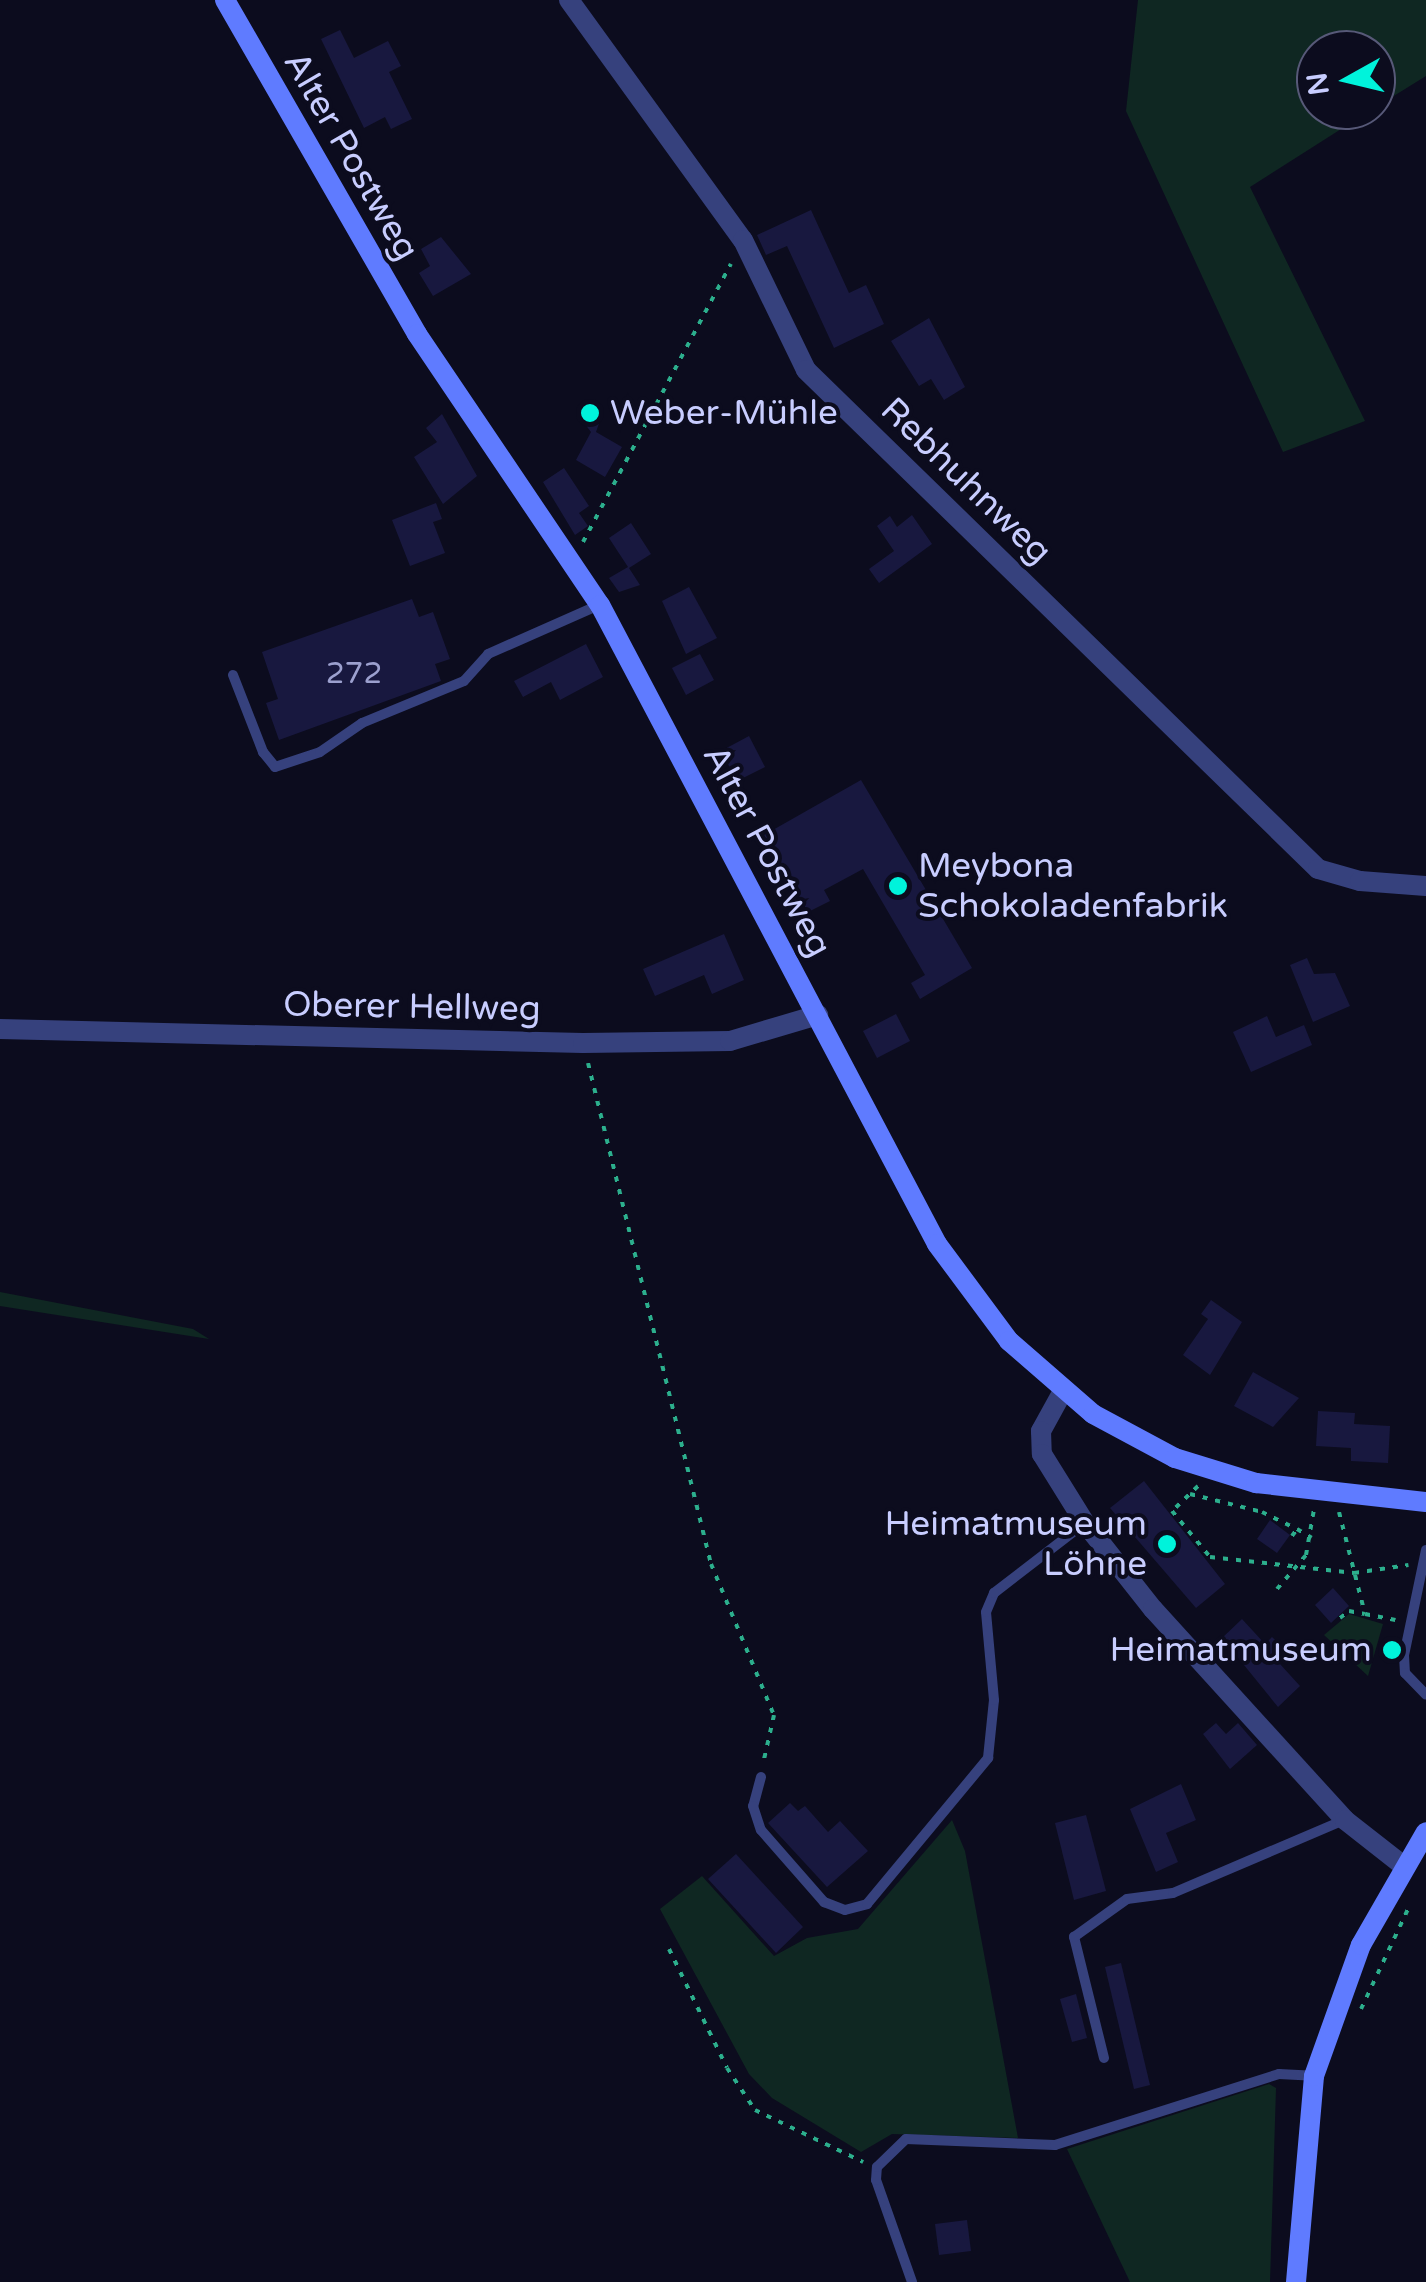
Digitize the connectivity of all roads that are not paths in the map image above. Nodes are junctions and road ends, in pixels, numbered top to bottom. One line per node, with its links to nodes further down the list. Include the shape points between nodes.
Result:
1 (225, 0): 3 (street, Alter Postweg, via 416,334)
2 (568, 0): 5 (street, Rebhuhnweg, via 743,240 806,370 1294,847 1335,877)
3 (600, 604): 4 (lane, via 488,654 464,681 275,767); 6 (street, Alter Postweg)
4 (233, 675)
5 (1426, 886)
6 (818, 1015): 7 (street, Oberer Hellweg, via 730,1041 583,1044); 8 (street, Alter Postweg, via 937,1244 1009,1341)
7 (0, 1029)
8 (1062, 1391): 9 (street, Alter Postweg, via 1133,1438 1202,1467 1256,1483); 10 (street, via 1040,1431 1042,1454)
9 (1426, 1502)
10 (1085, 1523): 13 (lane, via 994,1594 986,1612 994,1700 988,1758 867,1904 846,1910 824,1902 760,1830 753,1806); 14 (street, via 1153,1610)
11 (1426, 1550): 12 (lane, via 1406,1672)
12 (1426, 1695)
13 (761, 1777)
14 (1345, 1820): 16 (street); 17 (lane, via 1173,1893 1127,1899 1074,1937)
15 (1426, 1832): 16 (street)
16 (1405, 1867): 18 (street, via 1361,1945)
17 (1104, 2058)
18 (1314, 2076): 19 (lane, via 1279,2074 1055,2145 906,2139 877,2167); 20 (street)
19 (912, 2282)
20 (1296, 2282)

